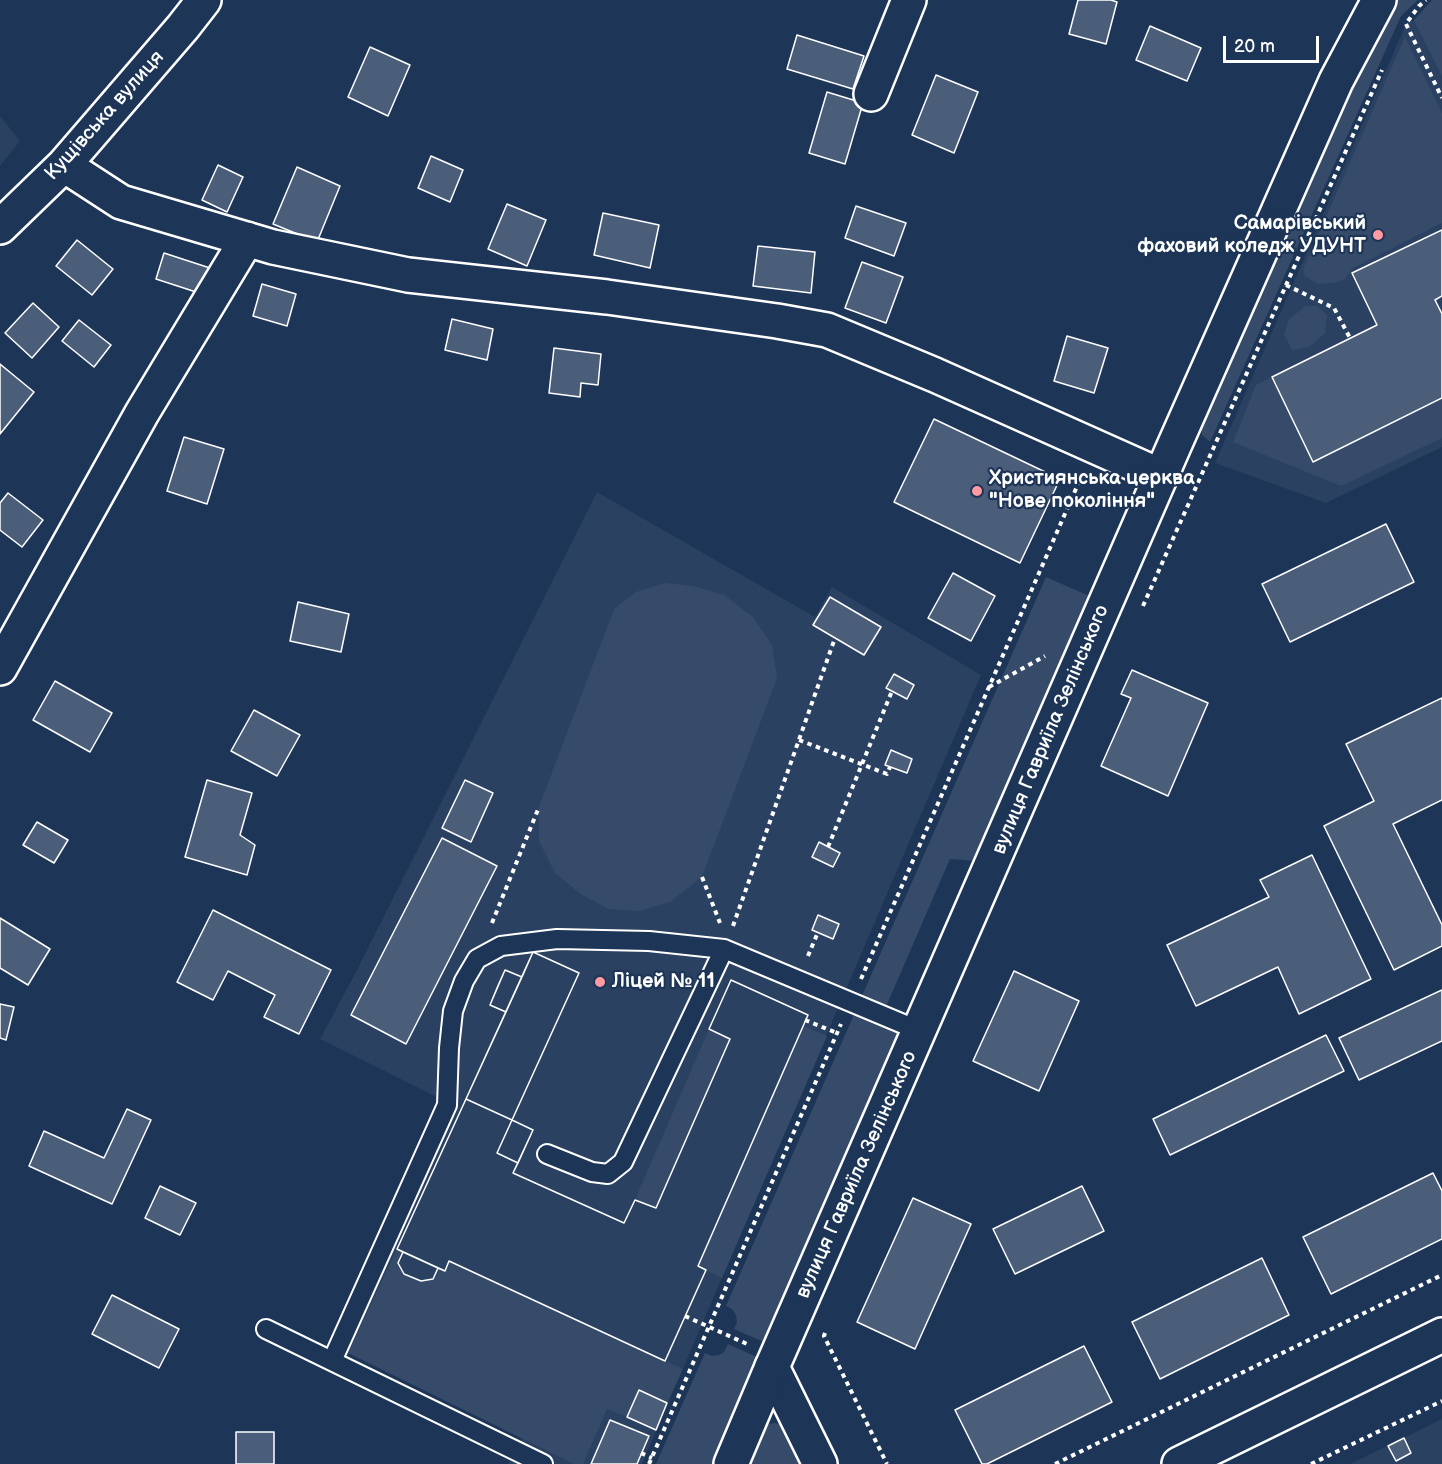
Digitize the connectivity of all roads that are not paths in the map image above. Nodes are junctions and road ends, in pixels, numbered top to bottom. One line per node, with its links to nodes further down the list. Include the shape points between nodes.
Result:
1 (204, 0): 5 (street, Кущівська вулиця)
2 (909, 0): 4 (street)
3 (1380, 0): 8 (street, вулиця Гавриїла Зелінського, via 1336,81)
4 (871, 94)
5 (64, 165): 6 (street, Кущівська вулиця); 7 (street, via 121,202)
6 (0, 227)
7 (247, 239): 8 (street, via 408,275 618,299 827,330); 9 (street, via 141,413)
8 (1161, 476): 11 (street, вулиця Гавриїла Зелінського)
9 (0, 668)
10 (724, 949): 11 (lane); 12 (lane, via 623,1162 608,1174 592,1172); 15 (lane, via 649,941 557,939 501,946 477,959 453,1011 447,1105)
11 (920, 1031): 16 (street, вулиця Гавриїла Зелінського)
12 (547, 1154)
13 (266, 1329): 15 (lane)
14 (1442, 1335): 20 (street)
15 (332, 1361): 17 (lane)
16 (772, 1367): 18 (street, вулиця Гавриїла Зелінського); 19 (street)
17 (543, 1464)
18 (731, 1464)
19 (820, 1464)
20 (1179, 1464)

